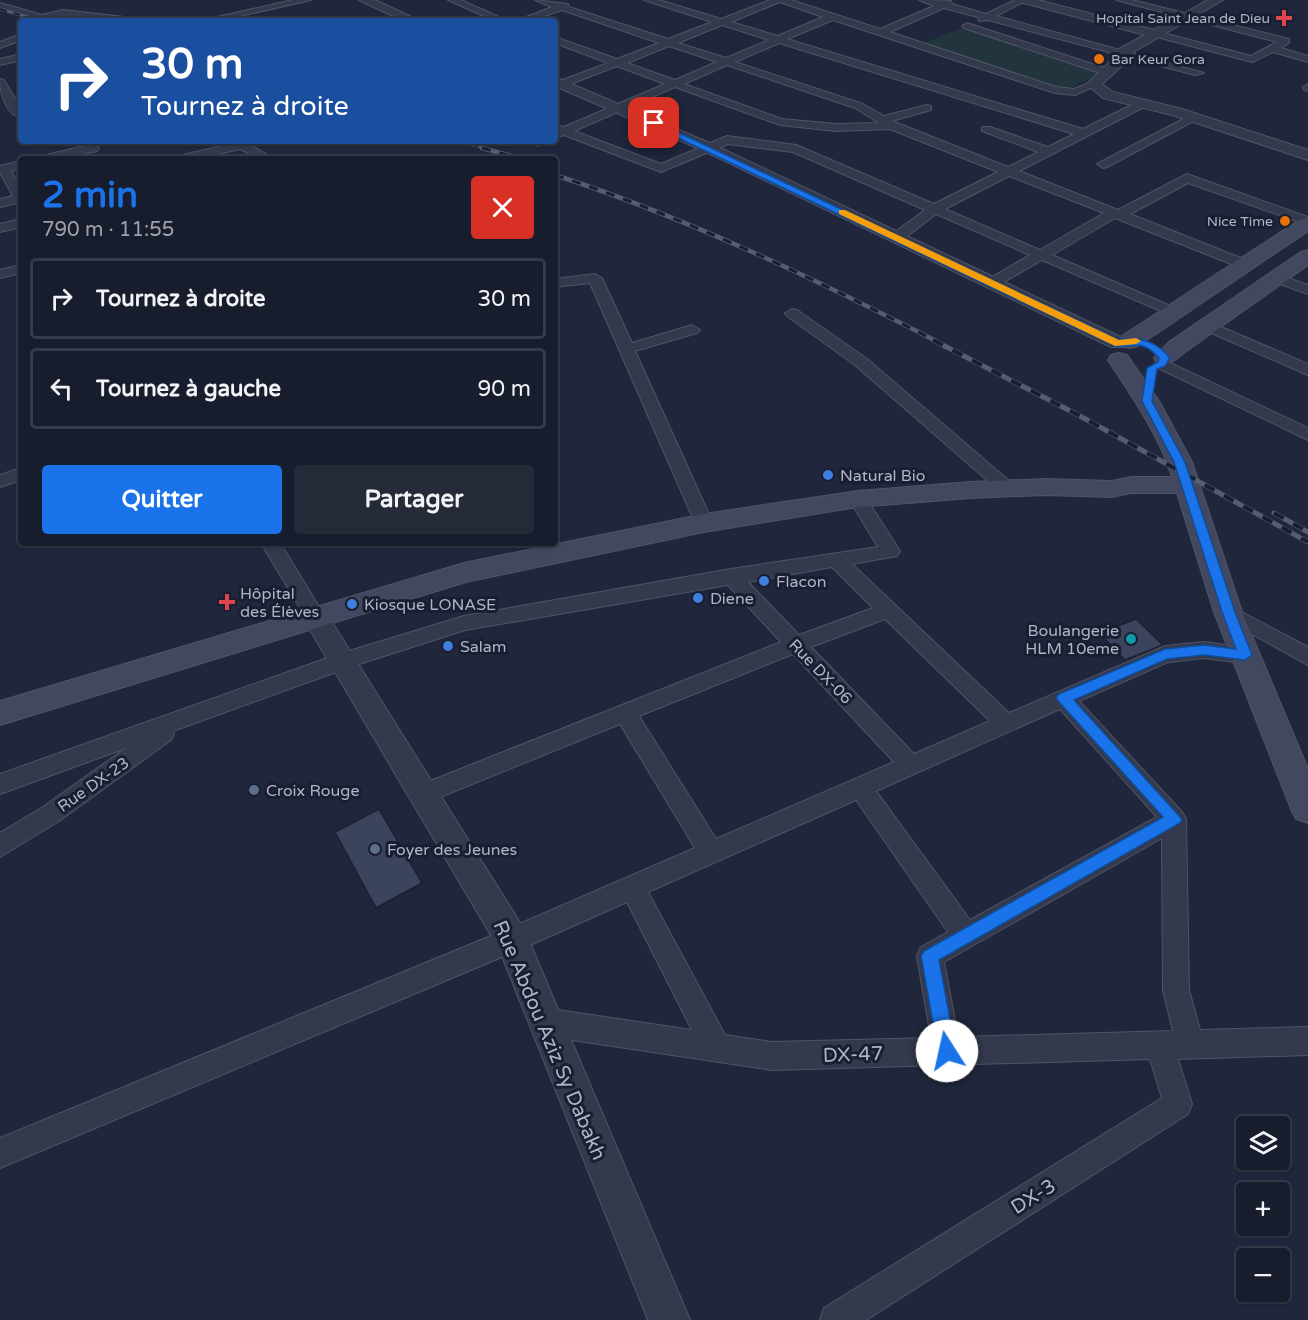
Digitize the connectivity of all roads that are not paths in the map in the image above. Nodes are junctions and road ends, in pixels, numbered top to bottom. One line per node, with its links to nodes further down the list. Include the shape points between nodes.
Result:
1 (306, 0): 21 (street)
2 (366, 0): 14 (street)
3 (453, 0): 32 (street)
4 (540, 0): 19 (street)
5 (584, 0): 19 (street)
6 (649, 0): 35 (street)
7 (780, 0): 25 (street); 35 (street)
8 (924, 0): 15 (street)
9 (956, 0): 15 (street)
10 (1023, 0): 23 (street); 37 (street)
11 (1120, 0): 24 (street)
12 (1217, 0): 24 (street)
13 (234, 2): 21 (street)
14 (380, 3): 31 (street)
15 (944, 5): 22 (street); 23 (street)
16 (0, 6): 26 (street)
17 (82, 6): 20 (street)
18 (52, 7): 20 (street)
19 (562, 7): 33 (street); 41 (street)
20 (63, 13): 27 (street); 28 (street)
21 (250, 13): 29 (street); 30 (street)
22 (924, 14): 34 (street); 36 (street)
23 (987, 16): 44 (street); 51 (street, via 962,24)
24 (1188, 16): 37 (street); 43 (street, via 1286,41)
25 (831, 17): 36 (street); 39 (street)
26 (40, 18)
27 (52, 18)
28 (107, 18)
29 (221, 18)
30 (258, 18)
31 (408, 18)
32 (496, 18)
33 (529, 18)
34 (946, 20)
35 (721, 22): 39 (street); 41 (street)
36 (880, 33): 51 (street, via 1055,90 1075,92)
37 (1156, 34): 43 (street, via 1252,59); 44 (street)
38 (18, 38): 42 (street)
39 (778, 39): 47 (street); 66 (street)
40 (558, 41): 49 (street)
41 (670, 42): 47 (street); 49 (street)
42 (0, 45)
43 (1272, 48): 46 (street)
44 (1122, 56): 50 (street); 51 (street); 57 (street)
45 (18, 58): 48 (street)
46 (1308, 59)
47 (728, 61): 52 (street); 63 (street, via 859,106)
48 (0, 62)
49 (616, 63): 52 (street); 53 (street)
50 (1199, 73)
51 (1100, 80): 57 (street, via 1097,88 1108,95)
52 (675, 83): 58 (street); 62 (street)
53 (558, 84)
54 (558, 84): 58 (street)
55 (2, 89): 56 (street); 60 (street)
56 (18, 89)
57 (1135, 90): 61 (street); 66 (street)
58 (618, 108): 65 (street); 70 (street)
59 (927, 108): 63 (street)
60 (18, 113)
61 (1193, 117): 73 (street); 77 (street)
62 (780, 122): 63 (street, via 855,128); 67 (street)
63 (887, 123): 79 (street)
64 (986, 129): 72 (street)
65 (558, 131): 70 (street, via 661,168)
66 (1084, 133): 72 (street)
67 (727, 140): 70 (street); 83 (street, via 796,149)
68 (234, 144): 75 (street)
69 (240, 144): 76 (street)
70 (707, 147): 88 (street)
71 (93, 148): 74 (street)
72 (1048, 151): 79 (street)
73 (1308, 155)
74 (59, 156)
75 (192, 156)
76 (262, 156)
77 (1103, 164)
78 (18, 166): 80 (street, via 4,169)
79 (1008, 171): 83 (street); 84 (street)
80 (18, 193)
81 (18, 199): 82 (street)
82 (0, 203)
83 (934, 209): 88 (street); 89 (street)
84 (1117, 214): 85 (street, via 1186,178); 89 (street); 91 (street)
85 (1308, 222): 91 (main road)
86 (18, 224): 87 (street)
87 (0, 228)
88 (896, 238): 96 (street)
89 (1040, 255): 96 (street); 98 (street)
90 (1308, 256): 94 (main road)
91 (1246, 265): 98 (main road)
92 (18, 270): 93 (street)
93 (0, 274)
94 (1277, 278): 97 (street); 100 (main road)
95 (558, 283): 103 (street, via 595,278)
96 (992, 283): 102 (street)
97 (1308, 290)
98 (1175, 312): 102 (main road)
99 (792, 313): 111 (street, via 861,362)
100 (1207, 326): 104 (main road); 105 (street)
101 (692, 330): 103 (street)
102 (1123, 348): 104 (main road, via 1153,346); 106 (main road)
103 (627, 349): 113 (street)
104 (1160, 363): 106 (main road); 107 (street)
105 (1308, 370)
106 (1147, 401): 110 (main road)
107 (1308, 435)
108 (18, 475): 109 (street)
109 (0, 481)
110 (1186, 484): 111 (main road, via 1136,497 1112,489); 118 (main road)
111 (1009, 490): 112 (main road)
112 (858, 499): 113 (main road); 115 (street, via 890,551)
113 (704, 523): 119 (main road, via 464,573)
114 (272, 546): 119 (street)
115 (835, 559): 116 (street); 117 (street)
116 (731, 576): 120 (street, Rue DX-06); 123 (street, via 464,623)
117 (888, 610): 120 (street); 128 (street)
118 (1228, 612): 121 (main road); 122 (street)
119 (316, 618): 123 (street, Rue Abdou Aziz Sy Dabakh); 125 (main road)
120 (796, 644): 126 (street); 129 (street, Rue DX-06)
121 (1245, 655): 124 (street, via 1204,650 1165,654); 133 (main road)
122 (1308, 657)
123 (343, 661): 127 (street); 132 (street, Rue Abdou Aziz Sy Dabakh)
124 (1064, 698): 128 (street); 134 (street)
125 (0, 713)
126 (625, 713): 132 (street); 136 (street)
127 (183, 720): 130 (street); 135 (street, Rue DX-23)
128 (1006, 723): 129 (street)
129 (911, 765): 131 (street)
130 (0, 784)
131 (860, 787): 136 (street); 138 (street)
132 (423, 794): 139 (street, Rue Abdou Aziz Sy Dabakh)
133 (1308, 809)
134 (1174, 819): 138 (street); 142 (street)
135 (0, 846)
136 (711, 853): 137 (street)
137 (632, 887): 139 (street); 143 (street)
138 (966, 936): 144 (street, via 930,956)
139 (512, 940): 140 (street, Rue Abdou Aziz Sy Dabakh); 145 (street)
140 (545, 1022): 143 (street, DX-47); 146 (street, Rue Abdou Aziz Sy Dabakh)
141 (1308, 1041): 142 (street, DX-47)
142 (1175, 1045): 144 (street, DX-47); 147 (street, DX-3, via 1178,1104)
143 (716, 1047): 144 (street, DX-47, via 772,1056)
144 (947, 1051)
145 (0, 1153)
146 (669, 1320)
147 (836, 1320)

